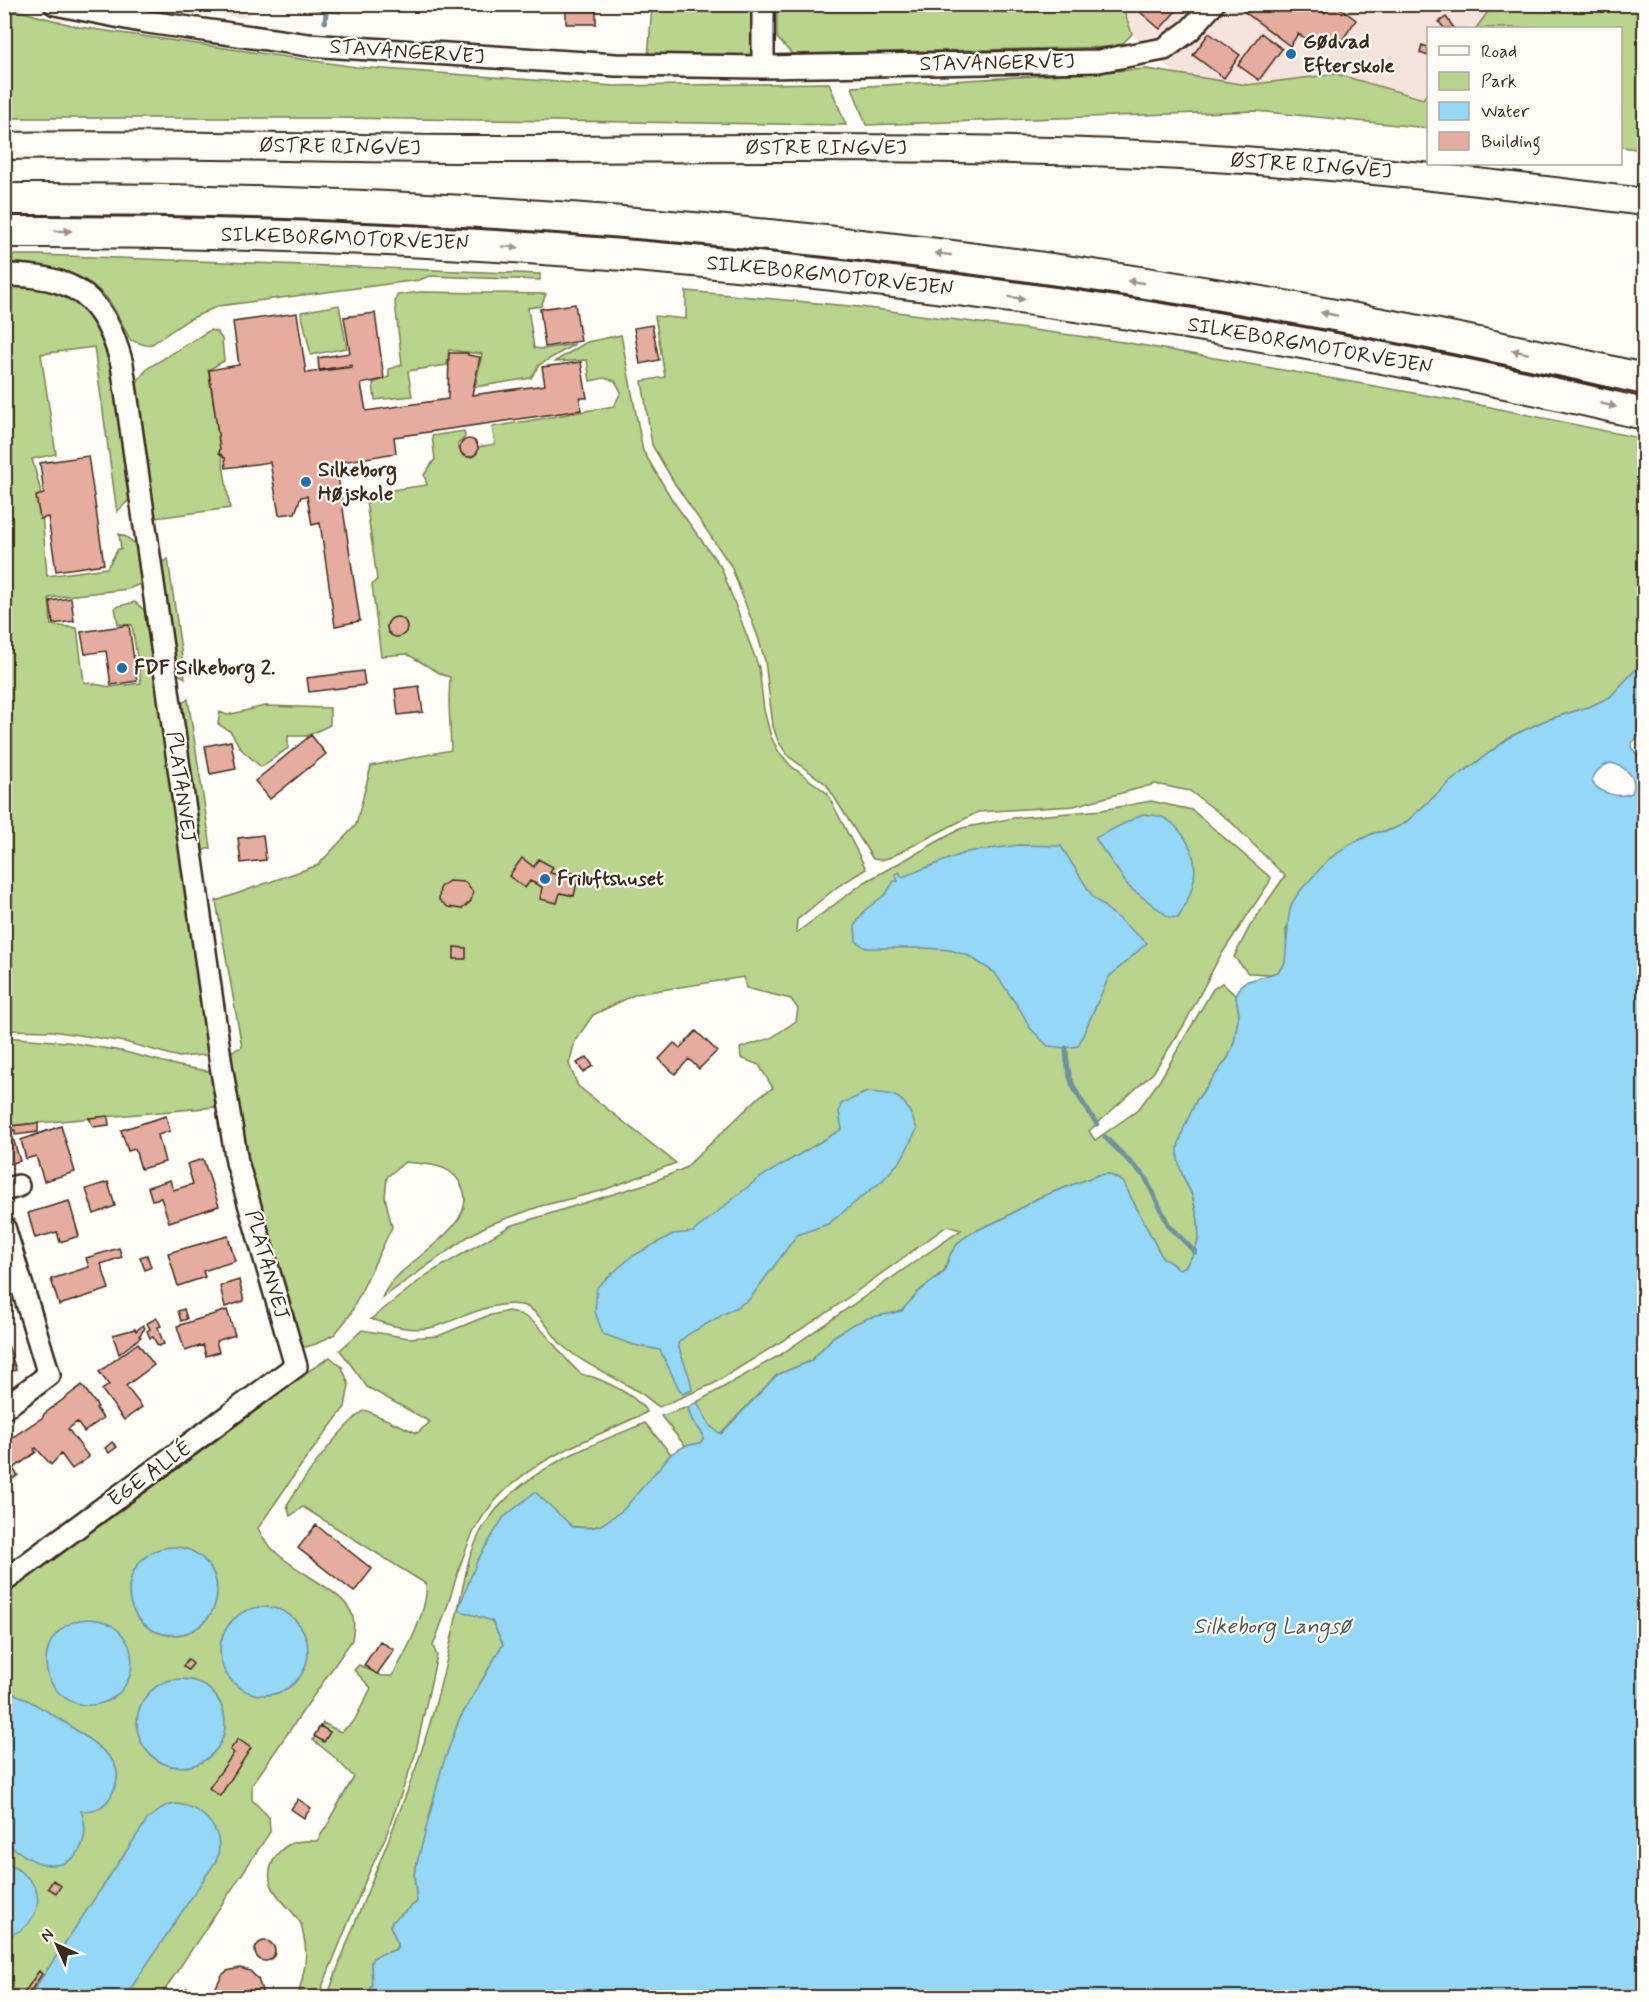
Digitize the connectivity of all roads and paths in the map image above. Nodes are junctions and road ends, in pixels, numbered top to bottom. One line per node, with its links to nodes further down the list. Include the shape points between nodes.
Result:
1 (55, 4): 4 (street, STAVANGERVEJ, via 141,21 309,45 616,65)
2 (763, 4): 4 (street)
3 (1213, 4): 4 (street, STAVANGERVEJ, via 1190,30 1164,49 1099,61)
4 (763, 67)
5 (4, 146): 7 (main road, ØSTRE RINGVEJ, via 902,148 1122,153 1428,175)
6 (4, 199): 10 (highway, SILKEBORGMOTORVEJEN, one-way to 6, via 1361,320 954,255 844,242 353,204)
7 (1644, 202)
8 (4, 232): 11 (highway, SILKEBORGMOTORVEJEN, one-way to 11, via 229,234 463,243 831,274 1173,321 1433,368)
9 (4, 275): 13 (street, PLATANVEJ, via 51,279 74,288 102,312 116,340 237,1162)
10 (1644, 379)
11 (1644, 414)
12 (4, 1227): 14 (street, via 49,1375)
13 (296, 1366): 15 (street, EGE ALLÉ)
14 (4, 1408)
15 (4, 1581)

